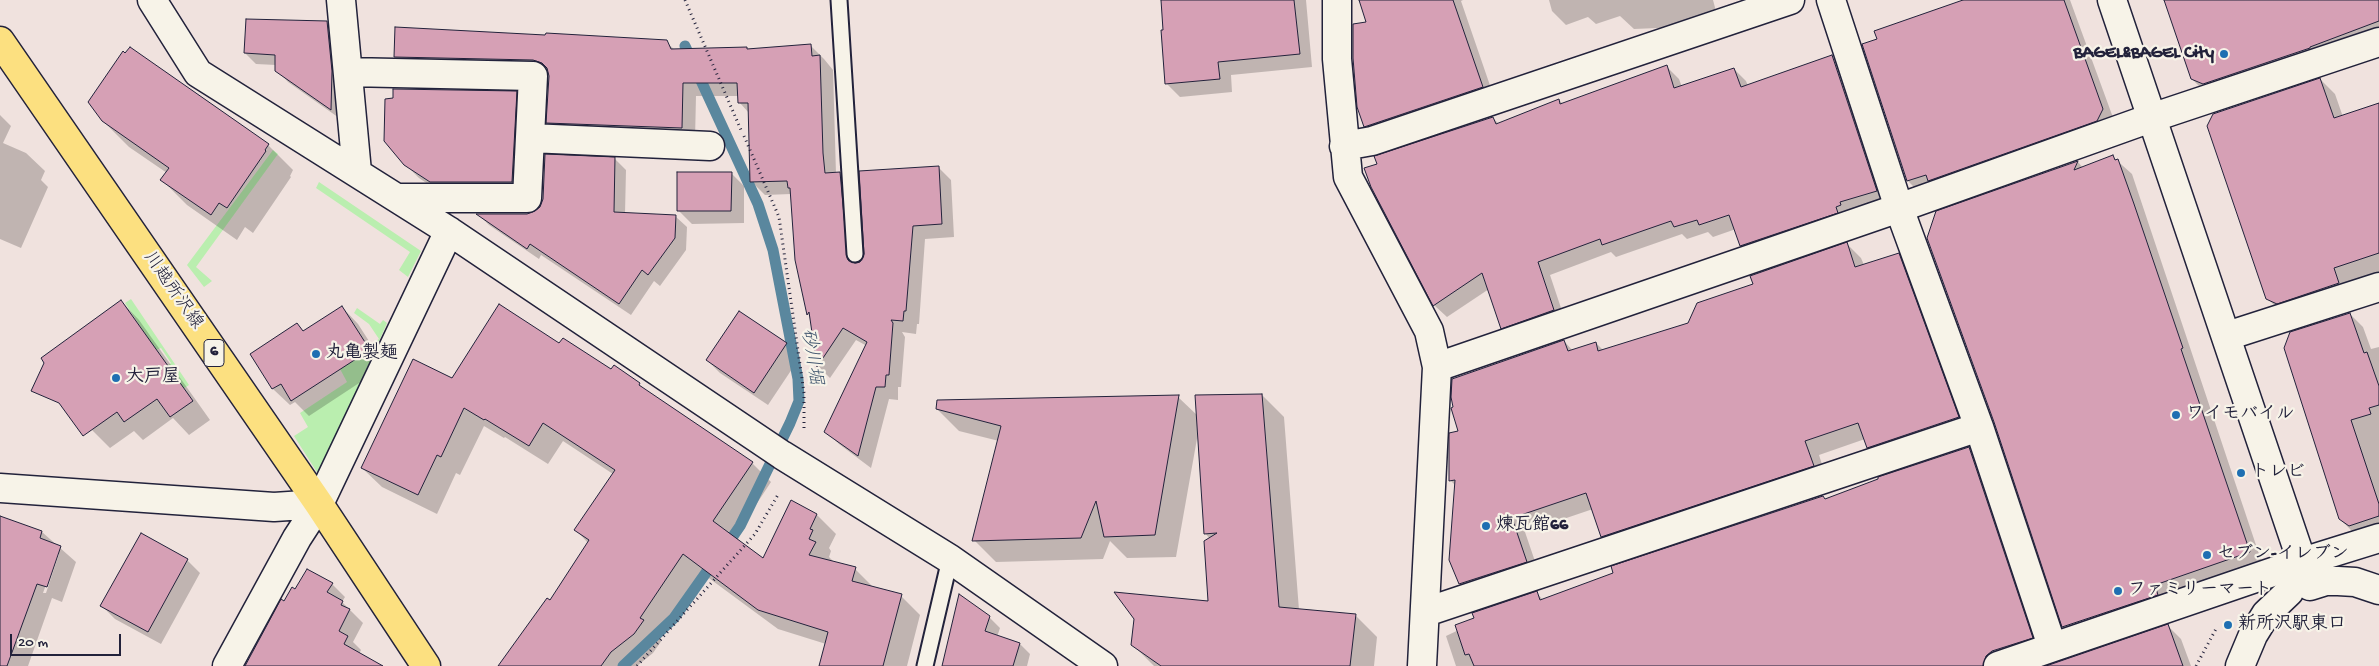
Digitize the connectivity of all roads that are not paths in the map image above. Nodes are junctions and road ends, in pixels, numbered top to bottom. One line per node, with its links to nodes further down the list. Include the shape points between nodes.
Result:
1 (152, 0): 15 (street, via 198,73)
2 (341, 0): 10 (street)
3 (839, 0): 19 (lane)
4 (1337, 0): 14 (street, via 1337,59)
5 (1790, 0): 14 (street, via 1372,141)
6 (1831, 0): 17 (street)
7 (2112, 0): 11 (street)
8 (0, 41): 25 (main road, 川越所沢線 / 6)
9 (2379, 42): 11 (street)
10 (348, 72): 12 (street, via 532,76); 15 (street)
11 (2151, 118): 17 (street); 21 (street)
12 (530, 138): 13 (street); 16 (street, via 527,198)
13 (710, 146)
14 (1344, 146): 22 (street, via 1348,177 1429,331)
15 (357, 172): 16 (street)
16 (398, 198): 18 (street)
17 (1899, 208): 22 (street); 23 (street)
18 (449, 231): 25 (street); 27 (street, via 789,460)
19 (855, 254)
20 (2379, 287): 21 (street)
21 (2227, 336): 28 (street)
22 (1437, 367): 32 (street)
23 (1979, 427): 32 (street); 33 (street)
24 (0, 488): 25 (street, via 274,507)
25 (319, 504): 34 (street); 35 (main road, 川越所沢線 / 6)
26 (2379, 538): 28 (street)
27 (950, 559): 36 (lane); 37 (street)
28 (2302, 562): 29 (street); 31 (street); 33 (street)
29 (2326, 581): 30 (street, via 2355,582); 31 (street)
30 (2379, 590)
31 (2290, 592): 40 (street, via 2266,614 2252,635)
32 (1426, 612): 38 (street)
33 (2052, 646): 39 (street)
34 (227, 666)
35 (426, 666)
36 (925, 666)
37 (1103, 666)
38 (1422, 666)
39 (1998, 666)
40 (2240, 666)

